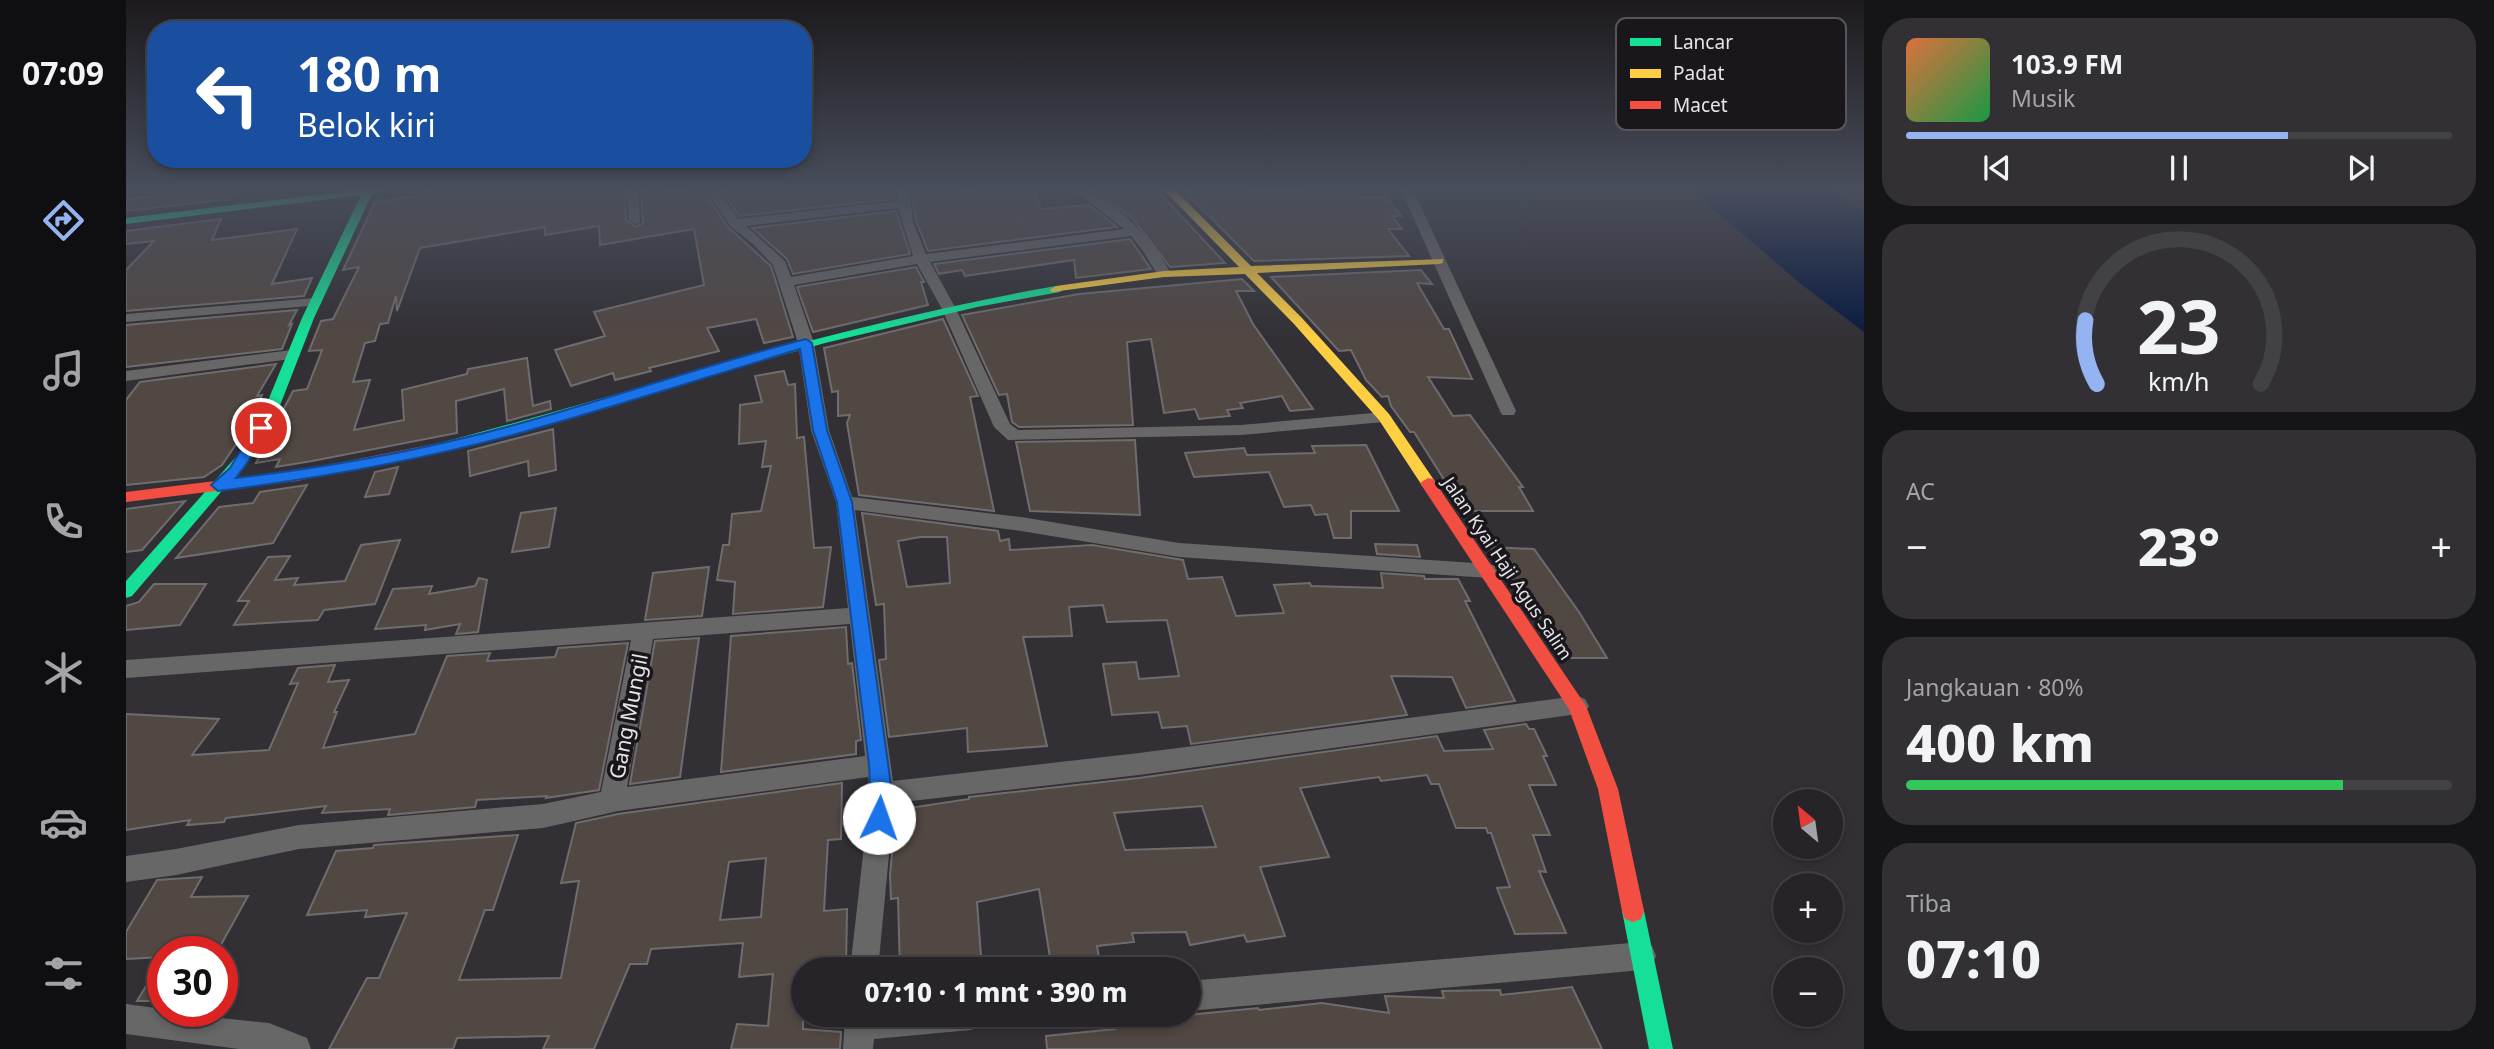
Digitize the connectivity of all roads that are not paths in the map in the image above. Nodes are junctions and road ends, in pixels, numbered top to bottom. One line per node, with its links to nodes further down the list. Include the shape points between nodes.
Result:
1 (349, 239): 13 (main road)
2 (753, 239): 12 (street, via 780,264)
3 (912, 239): 8 (street)
4 (1067, 239): 8 (street)
5 (1140, 239): 11 (street)
6 (1216, 239): 10 (main road, Jalan Kyai Haji Agus Salim)
7 (1430, 239): 9 (street)
8 (921, 261): 12 (street); 14 (street)
9 (1440, 261): 10 (main road); 19 (street)
10 (1244, 268): 11 (main road); 20 (main road, Jalan Kyai Haji Agus Salim)
11 (1164, 274): 14 (main road)
12 (784, 282): 16 (street)
13 (315, 302): 15 (street); 17 (main road)
14 (949, 309): 16 (main road); 20 (street, via 1003,427 1014,436 1241,429)
15 (126, 318)
16 (806, 343): 21 (main road, via 516,429 297,476); 23 (street, via 820,430)
17 (292, 355): 18 (street); 21 (main road, via 253,445 235,471)
18 (126, 376)
19 (1508, 411)
20 (1384, 417): 24 (main road, Jalan Kyai Haji Agus Salim)
21 (218, 485): 22 (main road); 25 (main road)
22 (126, 497)
23 (845, 502): 24 (street, via 1179,550); 26 (street)
24 (1489, 571): 29 (main road, Jalan Kyai Haji Agus Salim)
25 (126, 592)
26 (861, 615): 27 (street); 30 (street)
27 (644, 631): 28 (street); 32 (street, Gang Mungil)
28 (126, 669)
29 (1577, 706): 31 (street); 34 (main road, Jalan Kyai Haji Agus Salim, via 1608,789)
30 (880, 765): 31 (street); 32 (street)
31 (882, 793): 35 (street)
32 (612, 802): 33 (street, via 542,816 299,837)
33 (126, 869)
34 (1642, 956): 36 (street); 41 (main road, Jalan Kyai Haji Agus Salim)
35 (865, 957)
36 (1201, 995)
37 (126, 1019): 40 (street, via 269,1038)
38 (881, 1027): 39 (street)
39 (859, 1030)
40 (296, 1049)
41 (1661, 1049)

